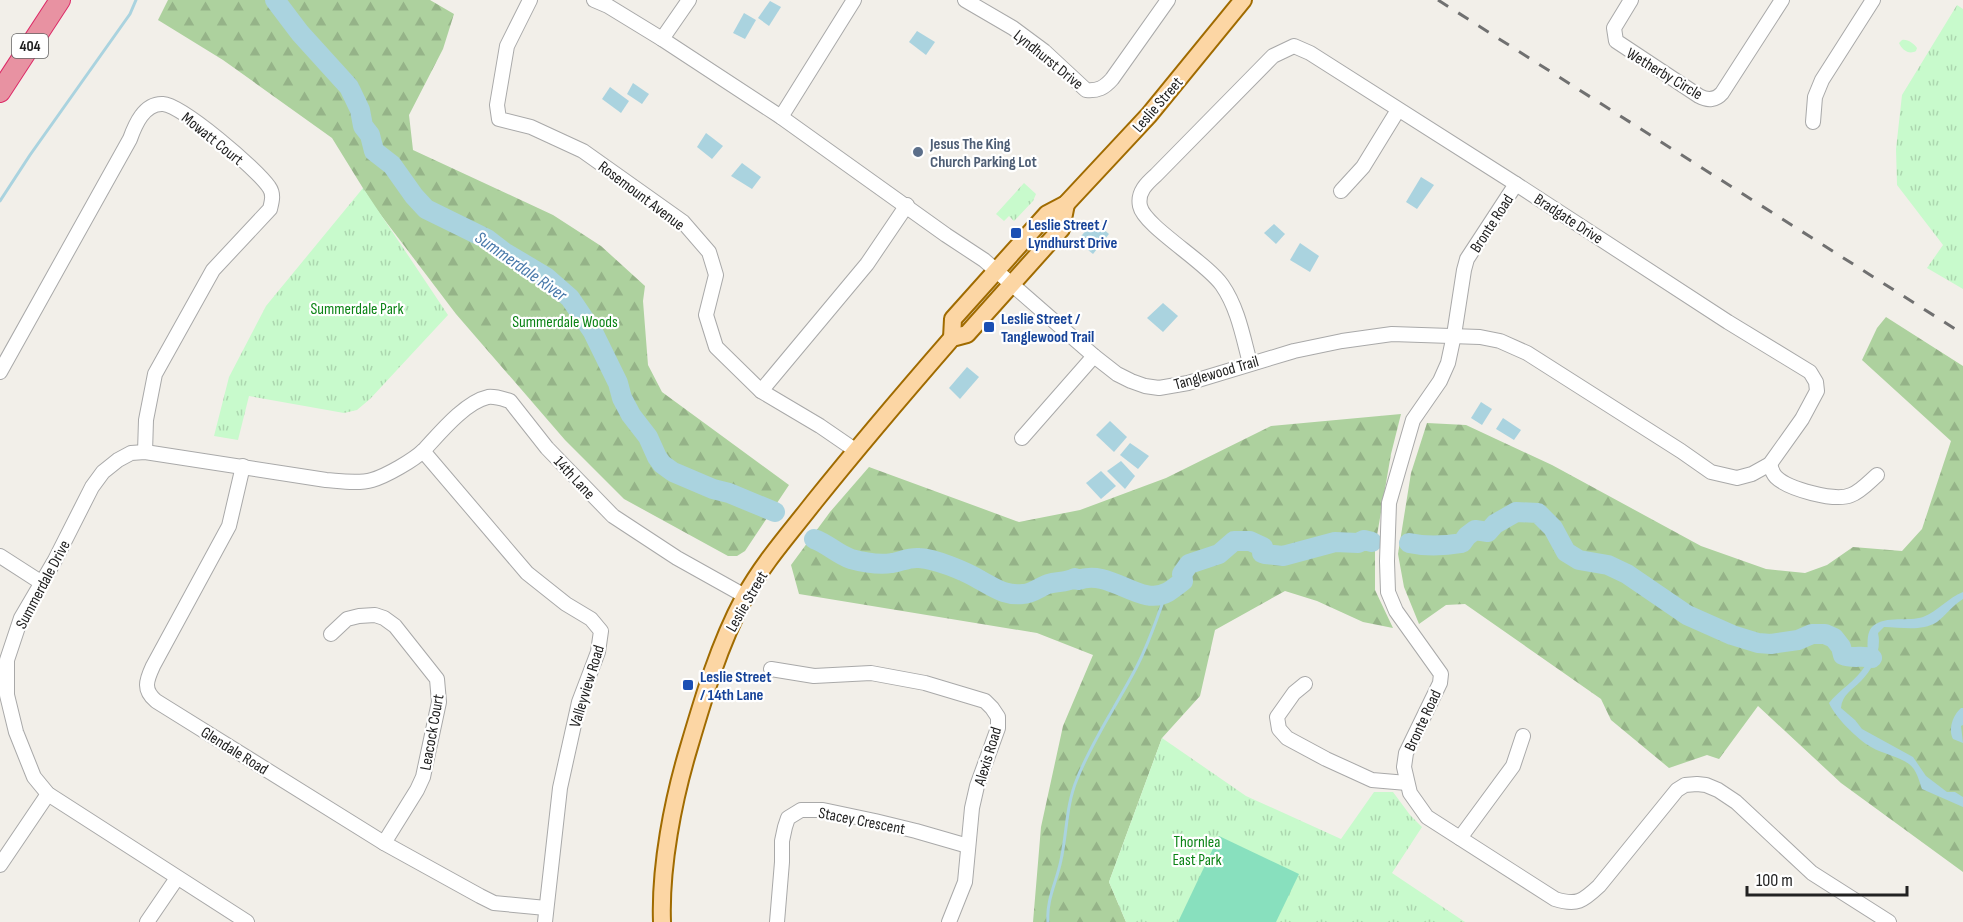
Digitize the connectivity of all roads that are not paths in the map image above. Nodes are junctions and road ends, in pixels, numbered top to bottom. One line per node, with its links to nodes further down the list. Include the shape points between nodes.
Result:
1 (60, 0): 13 (highway, 404)
2 (530, 0): 28 (street, Rosemount Avenue, via 507,46 497,105 499,119 531,127 583,151 683,222 709,252 716,275 706,315 716,347)
3 (594, 0): 12 (street)
4 (689, 0): 12 (street)
5 (854, 0): 15 (street)
6 (965, 0): 7 (street, Lyndhurst Drive, via 1014,28 1086,90 1095,91 1112,79)
7 (1168, 0)
8 (1243, 0): 19 (main road, Leslie Street, via 1149,115)
9 (1630, 0): 10 (street, Wetherby Circle, via 1614,28 1616,42 1708,99 1722,93)
10 (1782, 0)
11 (1873, 0): 16 (street, via 1822,80 1815,97)
12 (662, 39): 15 (street)
13 (0, 92)
14 (1398, 110): 17 (street, Bradgate Drive); 18 (street, via 1363,168); 26 (street, Bradgate Drive, via 1294,46 1273,56 1146,183 1140,205 1149,222 1223,286 1236,313)
15 (781, 117): 20 (street)
16 (1813, 122)
17 (1516, 184): 23 (street, Bronte Road, via 1467,259); 33 (street, Bradgate Drive, via 1810,372 1817,391)
18 (1341, 192)
19 (1066, 204): 21 (main road, Leslie Street, via 1047,214); 22 (main road, Leslie Street, via 1061,229)
20 (907, 205): 21 (street); 28 (street, via 867,264)
21 (997, 271): 22 (street, Tanglewood Trail); 24 (main road, Leslie Street, via 953,319)
22 (1012, 284): 24 (main road, Leslie Street, via 967,334); 25 (street, Tanglewood Trail)
23 (1454, 335): 26 (street, Tanglewood Trail, via 1392,334); 33 (street, Bradgate Drive, via 1480,336 1527,353 1711,472 1737,478); 43 (street, Bronte Road, via 1440,381 1413,420 1389,502 1388,592 1396,610 1441,674 1406,753)
24 (952, 338): 30 (main road, Leslie Street)
25 (1094, 356): 26 (street, Tanglewood Trail, via 1131,381 1159,388); 29 (street)
26 (1250, 363)
27 (0, 372): 32 (street, Mowatt Court, via 142,114 161,104 173,106 247,164 268,186 272,201 270,209 213,270 154,374)
28 (761, 391): 30 (street, Rosemount Avenue)
29 (1022, 438)
30 (855, 450): 38 (main road, Leslie Street)
31 (423, 451): 34 (street, Summerdale Drive, via 370,481 326,480); 38 (street, 14th Lane, via 482,399 510,401 547,448 613,516); 50 (street, Valleyview Road, via 527,573 591,619 601,631 598,652 579,702 560,788)
32 (145, 452): 34 (street, Summerdale Drive); 37 (street, Summerdale Drive, via 131,453 103,472)
33 (1770, 464): 35 (street, via 1775,476 1790,486 1826,496 1854,495)
34 (243, 466): 46 (street, Glendale Road, via 230,526 148,676 149,694)
35 (1877, 475)
36 (0, 556): 37 (street)
37 (42, 583): 44 (street, Summerdale Drive, via 21,618 13,641 7,687 21,748 34,777)
38 (745, 596): 53 (main road, Leslie Street, via 707,686 677,788 661,894)
39 (331, 634): 46 (street, Leacock Court, via 347,619 375,615 384,618 437,679 439,702 423,777)
40 (771, 669): 47 (street, Alexis Road, via 814,676 871,673 985,701 998,717 998,728 977,786)
41 (1305, 684): 43 (street, via 1277,717 1287,738 1372,780)
42 (1522, 736): 45 (street, via 1513,766)
43 (1407, 783): 45 (street, Bronte Road, via 1426,817)
44 (48, 794): 48 (street); 49 (street, Summerdale Drive)
45 (1460, 838): 56 (street, Bronte Road, via 1555,899 1576,903 1599,886 1677,790 1685,785 1706,785 1736,802 1812,873)
46 (384, 843): 50 (street, Glendale Road, via 494,903)
47 (968, 846): 54 (street, Stacey Crescent, via 824,810 801,810 788,818 785,827); 55 (street, Alexis Road, via 965,882)
48 (0, 865)
49 (177, 878): 51 (street); 52 (street, Summerdale Drive)
50 (546, 915)
51 (147, 922)
52 (247, 922)
53 (662, 922)
54 (777, 922)
55 (949, 922)
56 (1889, 922)

